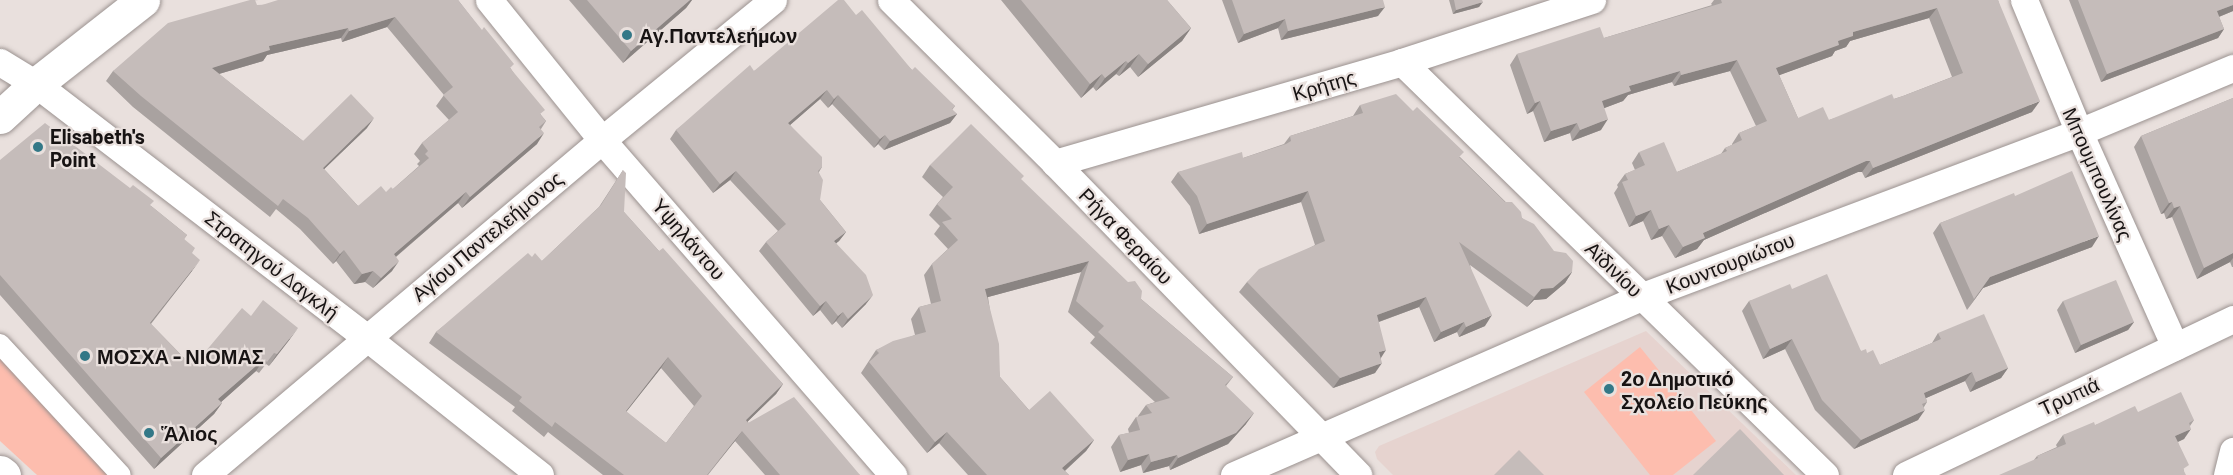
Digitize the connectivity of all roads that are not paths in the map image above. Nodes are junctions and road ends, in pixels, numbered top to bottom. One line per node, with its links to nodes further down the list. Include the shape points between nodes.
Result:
1 (143, 0): 10 (street)
2 (489, 0): 13 (street, Υψηλάντου)
3 (772, 0): 13 (street, Αγίου Παντελεήμονος)
4 (891, 0): 14 (street, Ρήγα Φεραίου)
5 (1592, 0): 8 (street, Κρήτης)
6 (2024, 0): 12 (street, Μπουμπουλίνας)
7 (0, 62): 10 (street, Στρατηγού Δαγκλή)
8 (1402, 62): 14 (street, Κρήτης); 15 (street, Αϊδινίου)
9 (2233, 68): 12 (street, Κουντουριώτου)
10 (36, 84): 11 (street); 17 (street, Στρατηγού Δαγκλή)
11 (0, 117)
12 (2079, 132): 15 (street, Κουντουριώτου); 19 (street, Μπουμπουλίνας)
13 (602, 140): 17 (street, Αγίου Παντελεήμονος); 27 (street, Υψηλάντου)
14 (1055, 163): 20 (street, Ρήγα Φεραίου)
15 (1642, 296): 20 (street, Κουντουριώτου); 30 (street, Αϊδινίου)
16 (2233, 319): 19 (street, Τρυπιά)
17 (366, 338): 25 (street, Αγίου Παντελεήμονος); 26 (street, Στρατηγού Δαγκλή)
18 (0, 345): 24 (street)
19 (2175, 347): 31 (street, Τρυπιά)
20 (1322, 438): 28 (street, Κουντουριώτου); 29 (street, Ρήγα Φεραίου)
21 (2233, 452): 32 (street)
22 (0, 471): 23 (street)
23 (4, 475)
24 (121, 475)
25 (205, 475)
26 (540, 475)
27 (893, 475)
28 (1234, 475)
29 (1358, 475)
30 (1825, 475)
31 (1906, 475)
32 (2227, 475)

